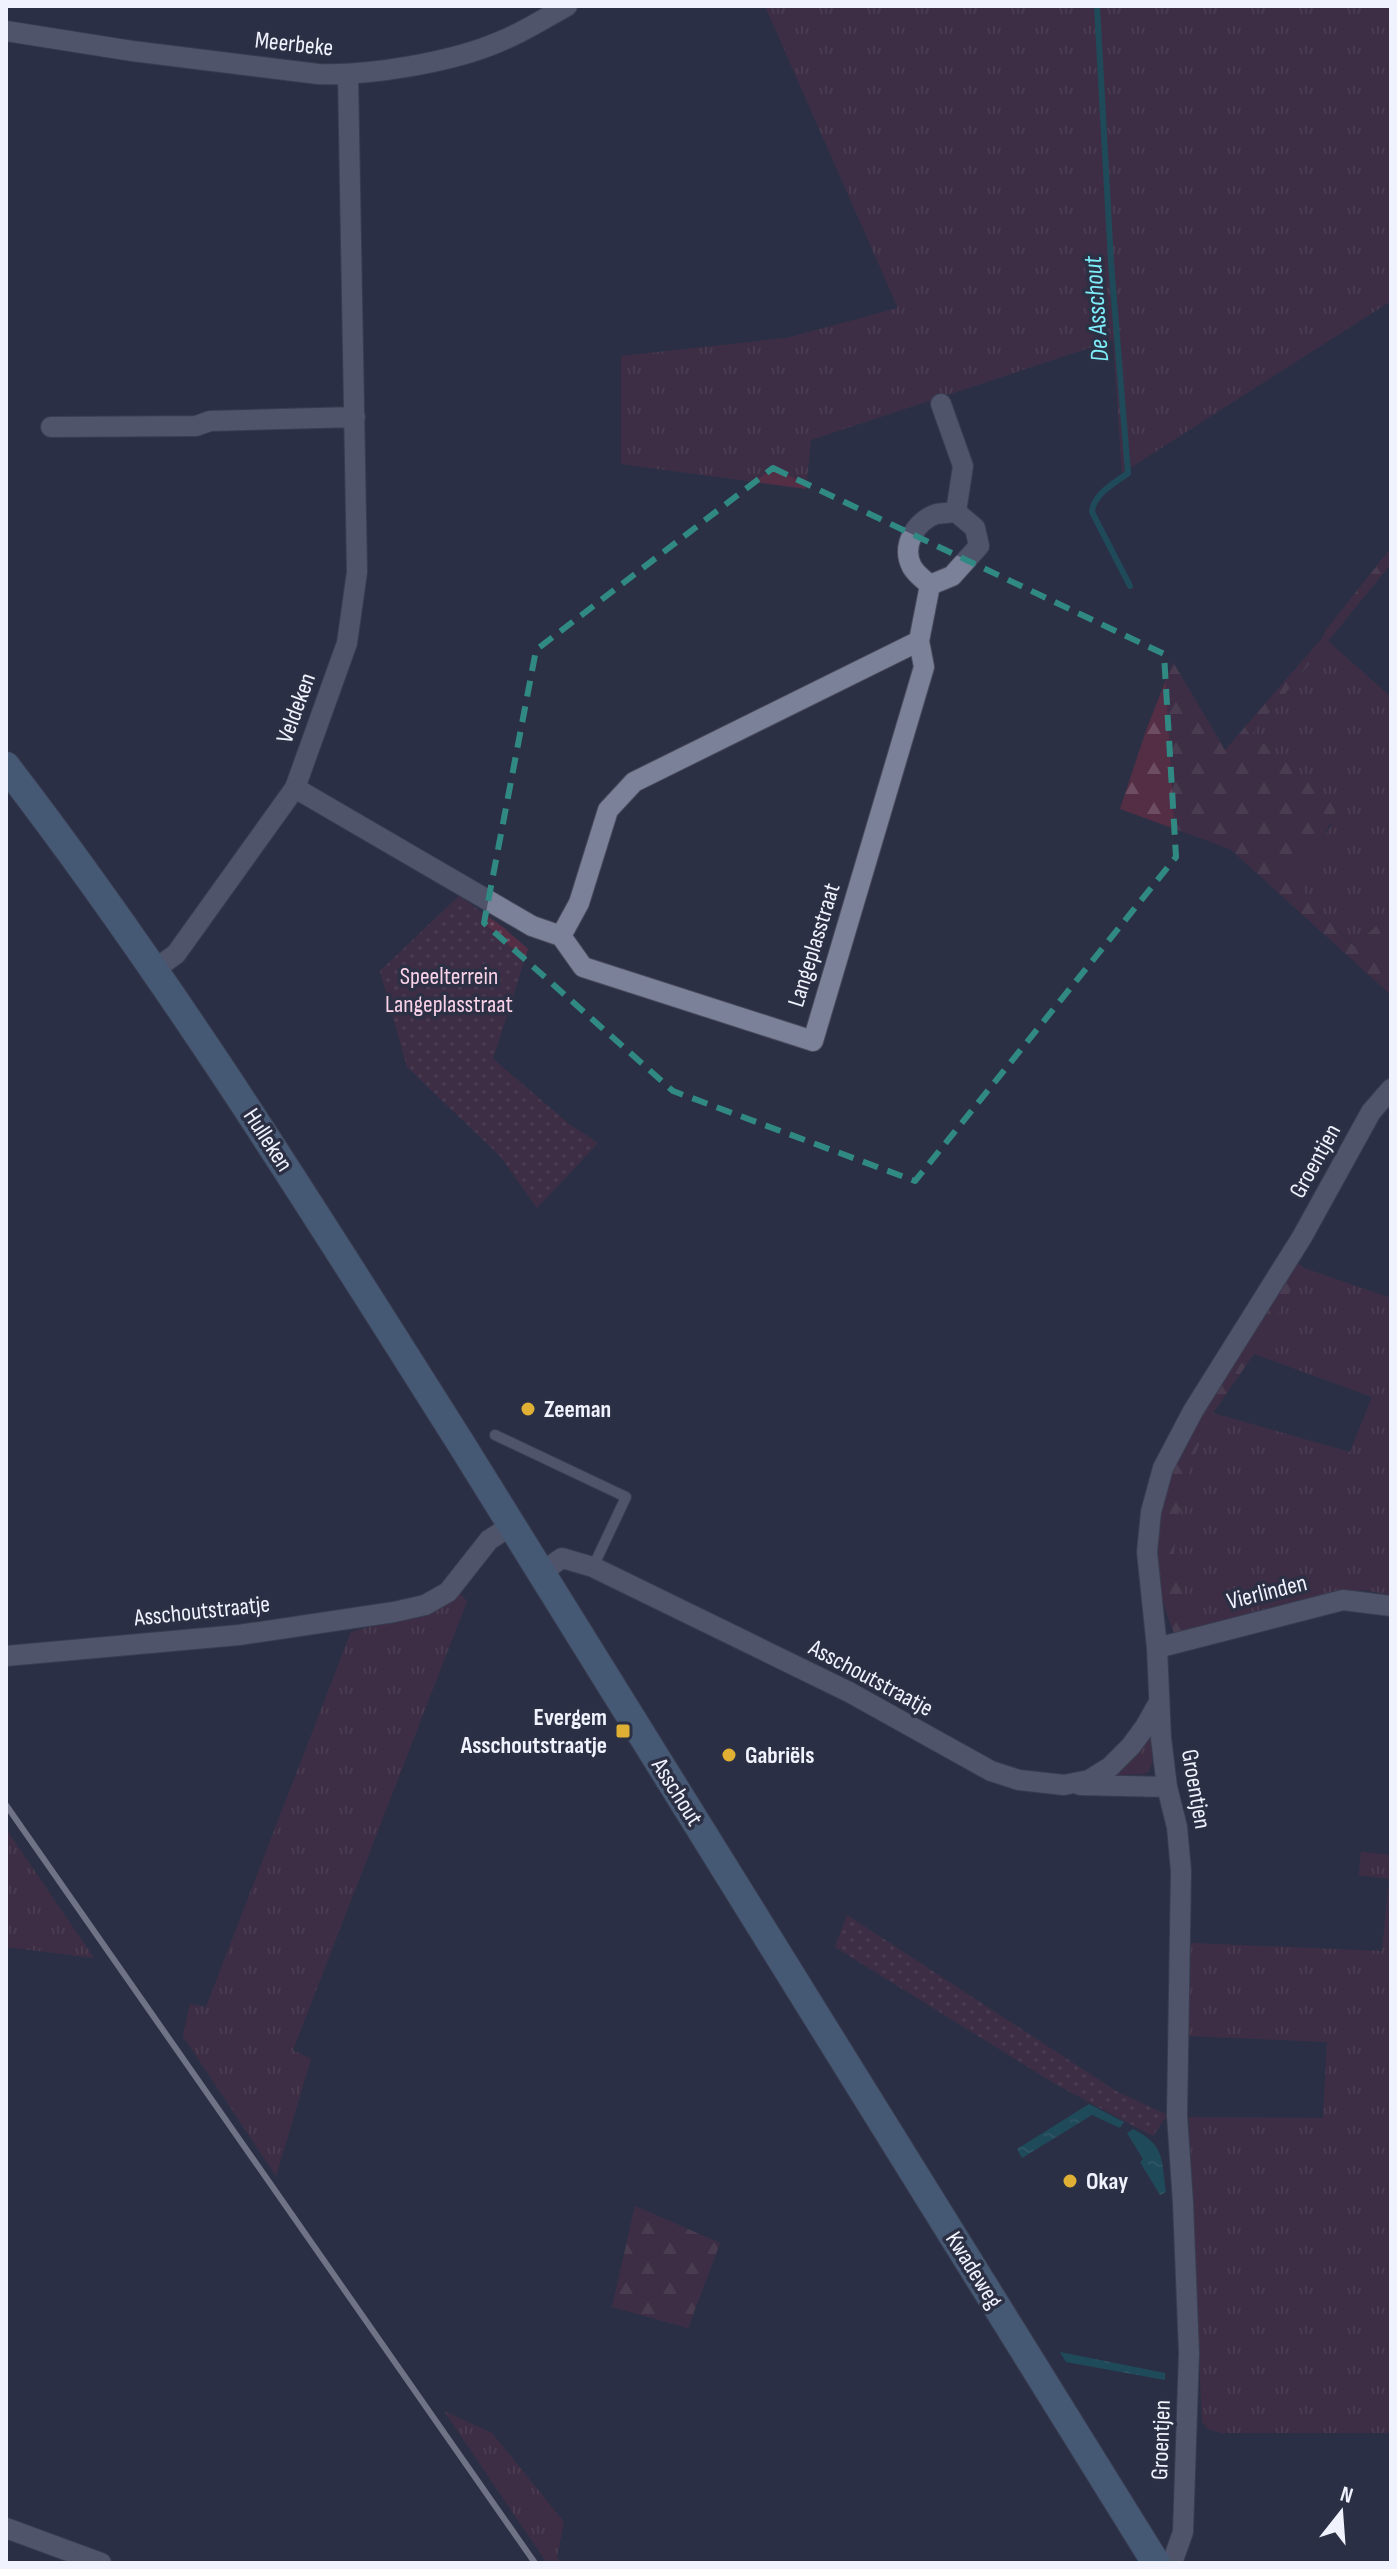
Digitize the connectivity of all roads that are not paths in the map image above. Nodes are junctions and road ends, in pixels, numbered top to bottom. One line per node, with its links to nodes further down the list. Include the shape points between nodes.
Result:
1 (567, 6): 3 (street, Meerbeke, via 499,42)
2 (6, 31): 3 (street, Meerbeke)
3 (348, 76): 5 (street, Veldeken)
4 (941, 404): 7 (street, via 963,466)
5 (355, 417): 6 (street); 11 (street, Veldeken, via 357,572 347,643)
6 (51, 427)
7 (956, 512): 8 (street, via 975,528 979,546 952,576); 8 (street, via 935,515 910,537 907,555 913,570)
8 (930, 585): 9 (street, Langeplasstraat)
9 (919, 641): 12 (street, via 634,782 608,810 579,903); 12 (street, Langeplasstraat, via 924,667 813,1041 583,967)
10 (6, 766): 13 (main road, Hulleken)
11 (295, 788): 12 (street, via 532,926); 13 (street, Veldeken, via 176,954)
12 (561, 936)
13 (155, 969): 16 (main road, Hulleken)
14 (1391, 1089): 20 (street, Groentjen, via 1371,1112 1163,1468 1147,1552)
15 (495, 1435): 17 (lane, via 626,1497)
16 (512, 1525): 18 (main road, Asschout); 21 (street, Asschoutstraatje, via 489,1540 448,1592 425,1605 239,1635)
17 (593, 1567): 18 (street, Asschoutstraatje, via 562,1558); 23 (street, Asschoutstraatje, via 849,1692 991,1771)
18 (542, 1572): 25 (main road, Asschout)
19 (1391, 1606): 20 (street, Vierlinden, via 1343,1600)
20 (1157, 1648): 22 (street, Groentjen)
21 (6, 1656)
22 (1158, 1704): 23 (street, Asschoutstraatje, via 1110,1767 1089,1780); 24 (street, Groentjen)
23 (1064, 1785): 24 (street)
24 (1167, 1787): 29 (street, Groentjen, via 1181,1871 1177,2115 1189,2353 1183,2532)
25 (792, 1977): 28 (main road, Kwadeweg)
26 (6, 2528): 27 (street)
27 (101, 2563)
28 (1156, 2563)
29 (1172, 2563)

